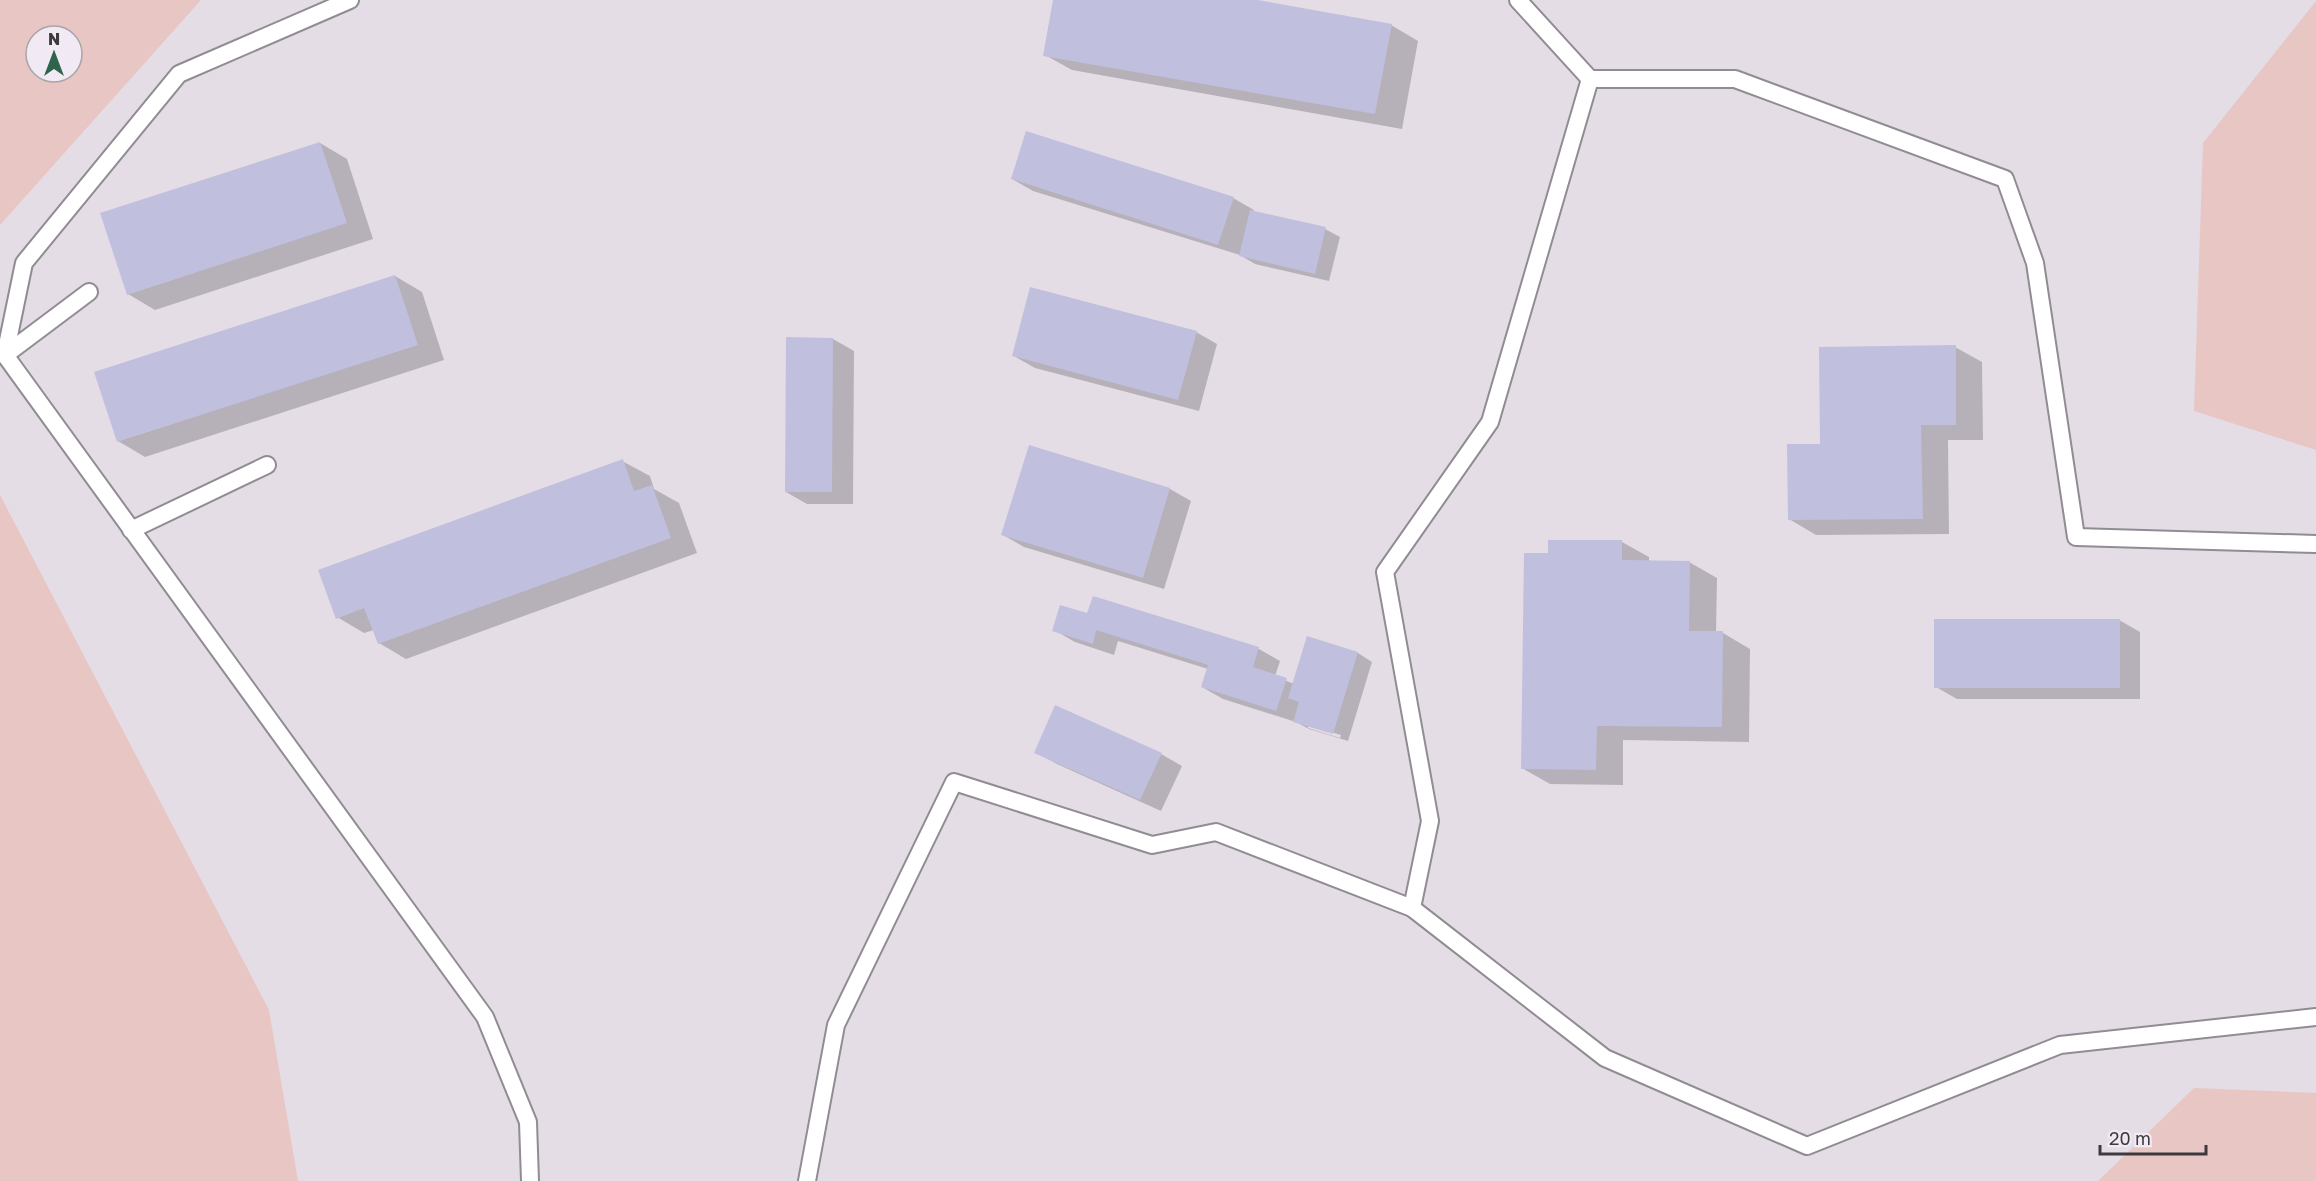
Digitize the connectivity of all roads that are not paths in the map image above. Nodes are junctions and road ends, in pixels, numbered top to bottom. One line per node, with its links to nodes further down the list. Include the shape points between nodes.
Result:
1 (350, 0): 5 (lane, via 178,74 24,263)
2 (1518, 0): 3 (lane)
3 (1590, 79): 8 (lane, via 1735,79 2005,179 2036,263 2076,537); 9 (lane, via 1490,422 1385,572 1430,821)
4 (89, 292): 5 (lane)
5 (5, 355): 7 (lane)
6 (267, 465): 7 (lane)
7 (131, 530): 11 (lane, via 485,1017 528,1122)
8 (2316, 544)
9 (1412, 908): 10 (lane, via 1605,1058 1807,1146 2060,1046); 12 (lane, via 1216,832 1152,845 954,782 836,1025)
10 (2316, 1017)
11 (530, 1181)
12 (807, 1181)

